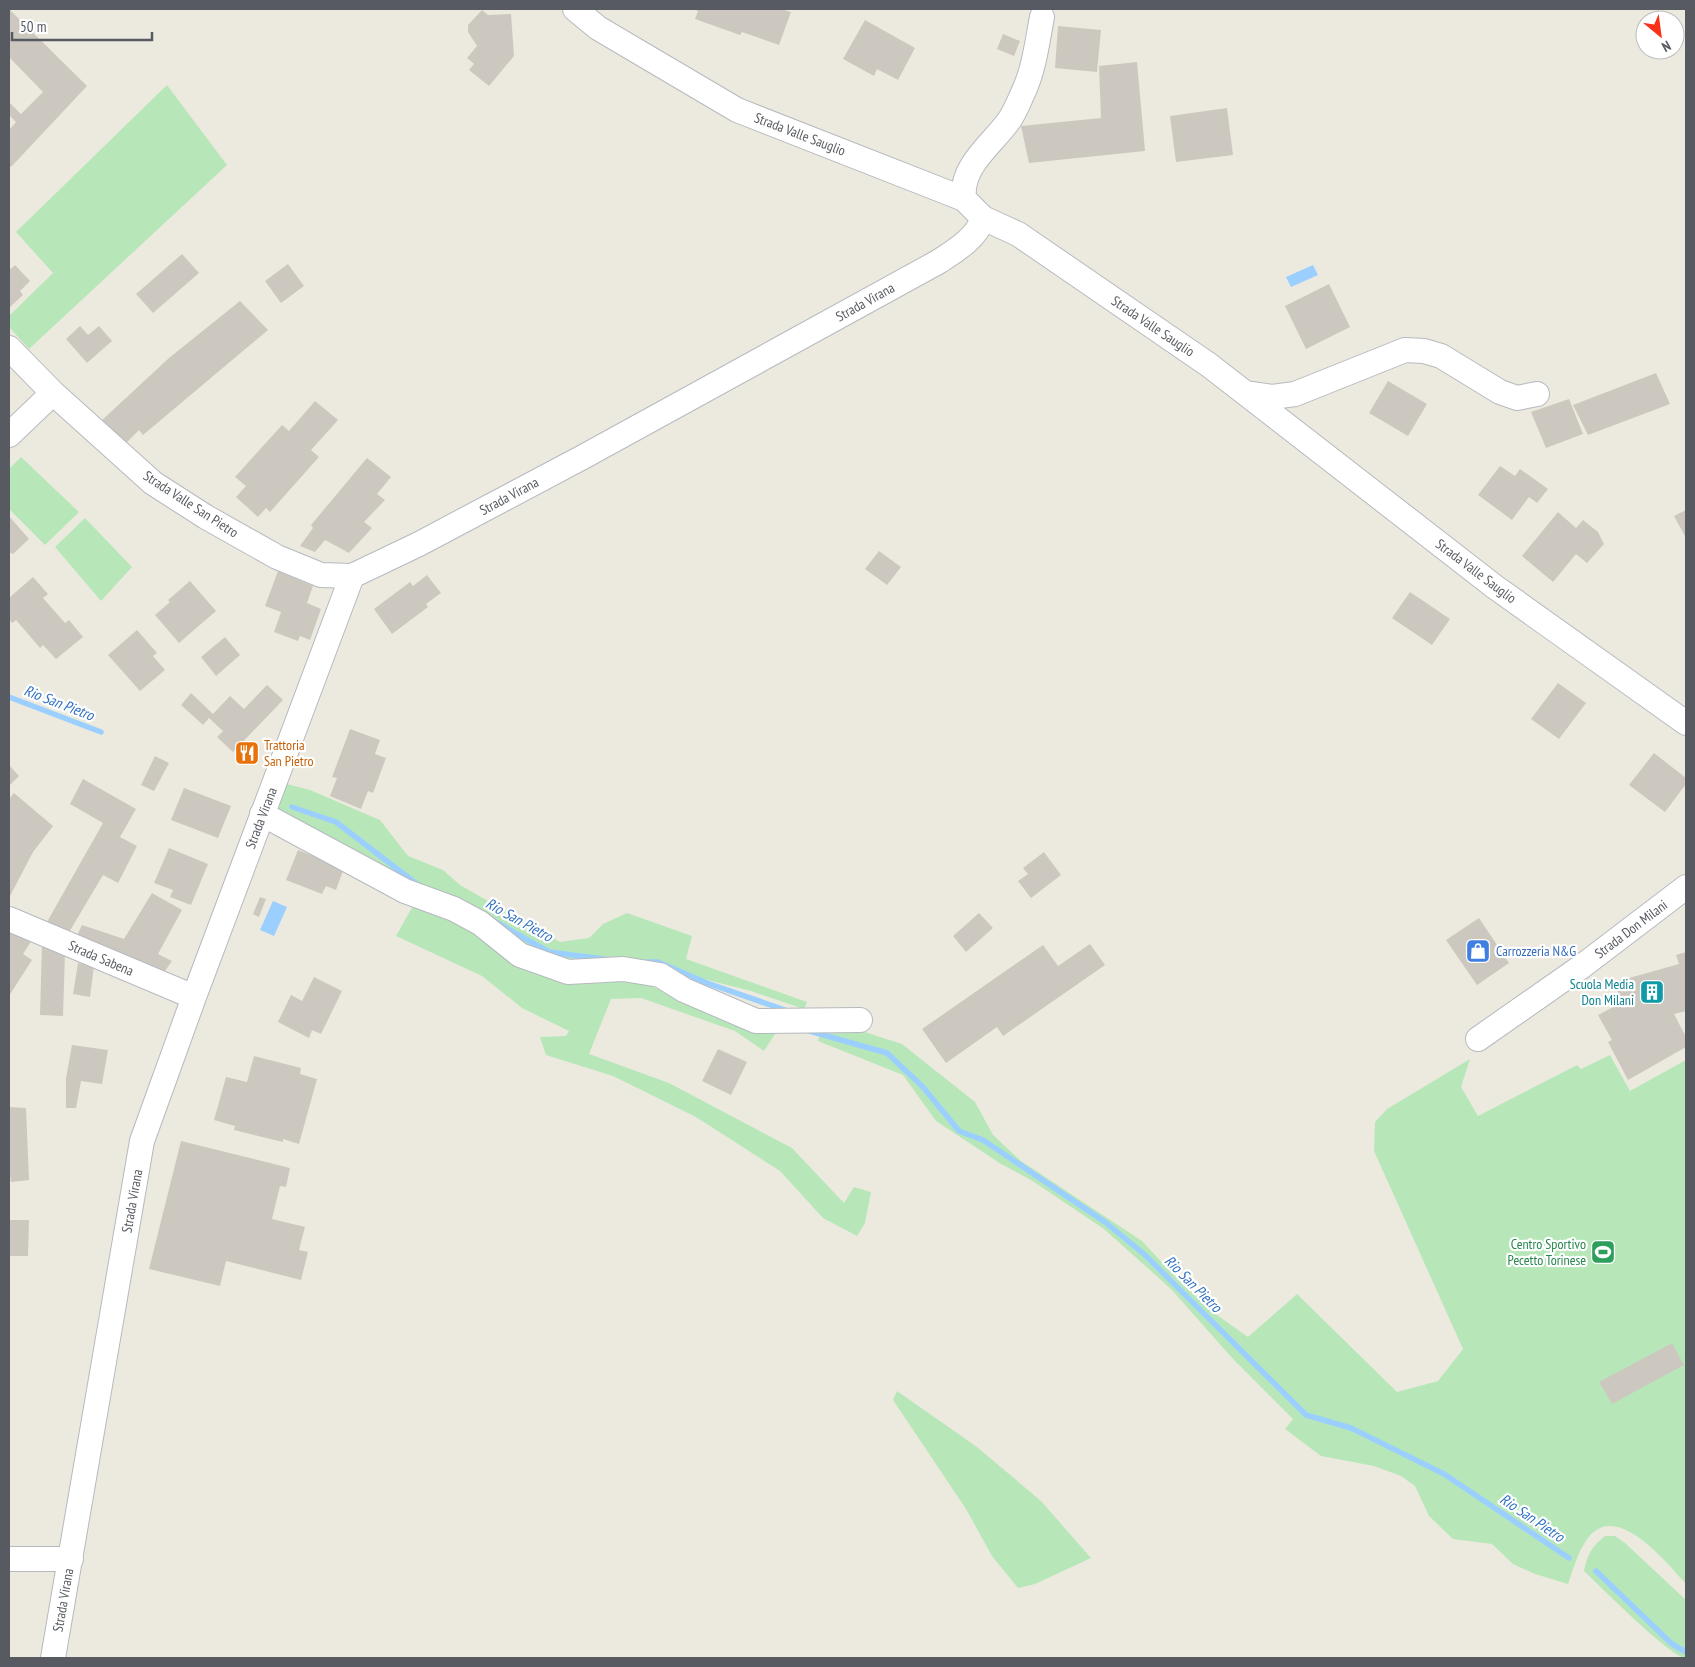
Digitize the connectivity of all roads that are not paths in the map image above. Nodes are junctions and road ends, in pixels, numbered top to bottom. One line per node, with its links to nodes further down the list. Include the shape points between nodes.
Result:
1 (575, 9): 3 (street, Strada Valle Sauglio, via 598,28 737,110)
2 (1042, 17): 3 (street, via 1023,93 1010,120 971,165 962,186)
3 (964, 199): 4 (street, Strada Valle Sauglio)
4 (983, 218): 7 (street, Strada Valle Sauglio, via 1018,234); 10 (street, Strada Virana, via 981,226 964,244 938,262 583,457)
5 (9, 348): 6 (street, Strada Valle San Pietro)
6 (53, 393): 9 (street); 10 (street, Strada Valle San Pietro, via 153,483 206,517 277,557 321,575)
7 (1246, 393): 8 (street, via 1272,397 1295,394 1404,350 1441,356 1500,392 1517,398); 11 (street, Strada Valle Sauglio, via 1495,587)
8 (1537, 394)
9 (9, 435)
10 (352, 576): 12 (street, Strada Virana)
11 (1686, 723)
12 (262, 814): 15 (street, Strada Virana); 16 (street, via 405,891 454,909 480,923 520,955 568,972 623,969 660,975 684,990 756,1021)
13 (1686, 887): 17 (street, Strada Don Milani, via 1581,967)
14 (9, 919): 15 (street, Strada Sabena)
15 (194, 997): 19 (street, Strada Virana, via 142,1141)
16 (860, 1020)
17 (1478, 1039)
18 (9, 1558): 19 (street)
19 (70, 1559): 20 (street, Strada Virana)
20 (53, 1658)

